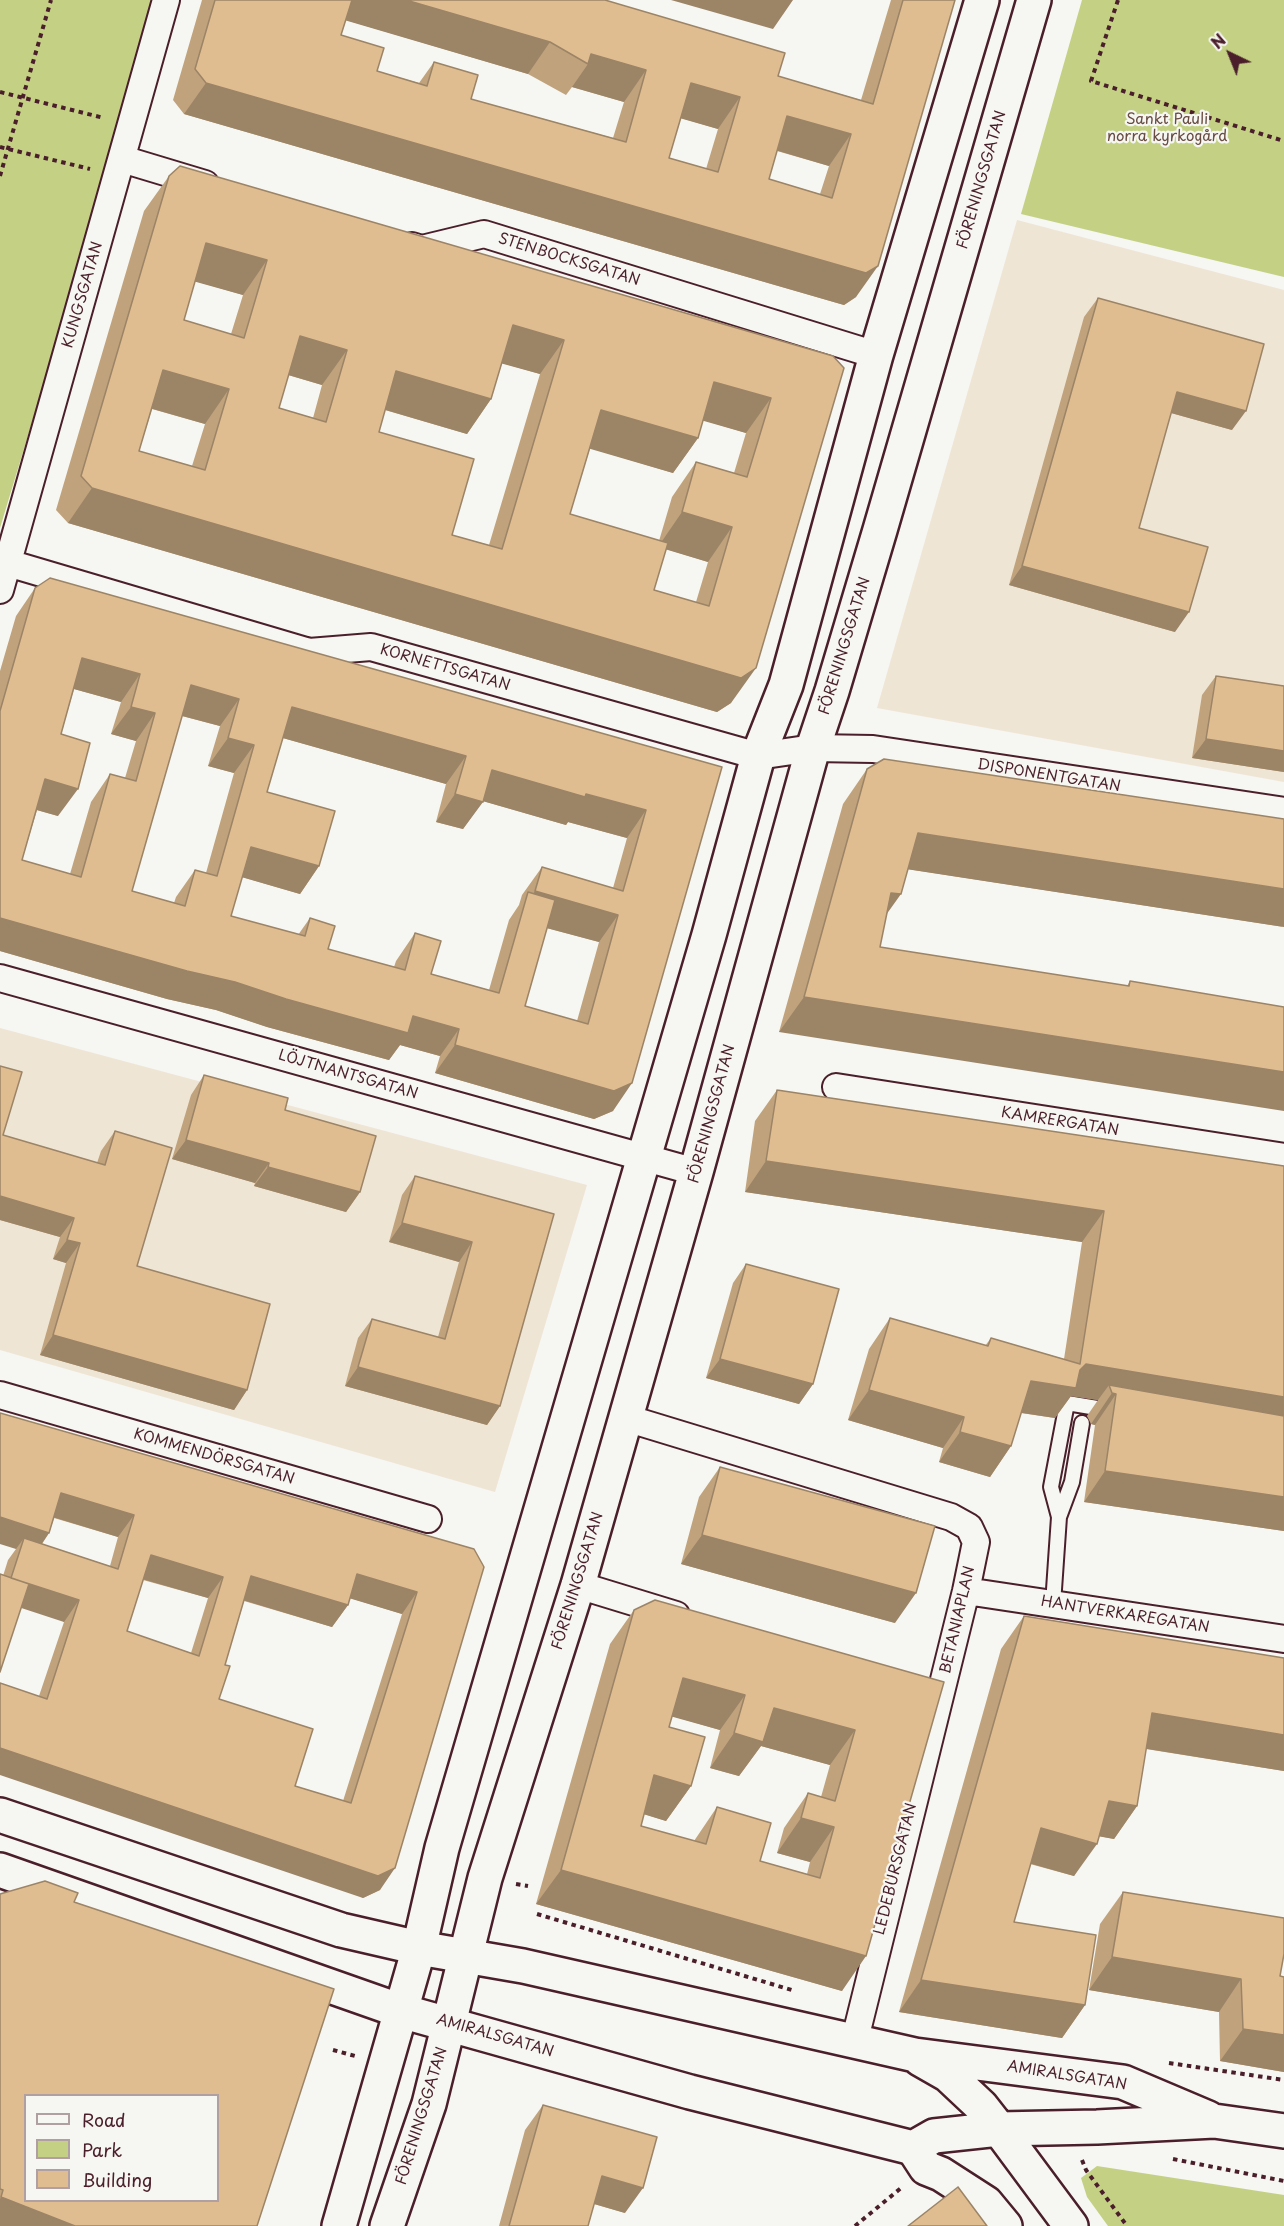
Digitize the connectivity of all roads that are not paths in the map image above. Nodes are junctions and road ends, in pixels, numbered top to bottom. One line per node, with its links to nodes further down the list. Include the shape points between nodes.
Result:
1 (166, 0): 4 (street, KUNGSGATAN)
2 (981, 0): 7 (street)
3 (1034, 0): 10 (street, FÖRENINGSGATAN)
4 (119, 167): 5 (street); 8 (street, KUNGSGATAN)
5 (233, 192)
6 (388, 239): 7 (street, STENBOCKSGATAN, via 422,249 484,234)
7 (876, 355): 11 (street, via 786,685)
8 (8, 563): 9 (street, KUNGSGATAN); 11 (street, KORNETTSGATAN, via 309,652 370,647)
9 (0, 590)
10 (813, 748): 11 (street, KORNETTSGATAN); 12 (street, DISPONENTGATAN, via 873,749); 17 (street, FÖRENINGSGATAN)
11 (758, 756): 15 (street)
12 (1284, 811)
13 (0, 978): 15 (street, LÖJTNANTSGATAN)
14 (836, 1087): 16 (street, KAMRERGATAN)
15 (644, 1157): 17 (street, LÖJTNANTSGATAN); 32 (street, via 442,1848)
16 (1284, 1157)
17 (696, 1172): 20 (street, FÖRENINGSGATAN)
18 (0, 1395): 23 (street, KOMMENDÖRSGATAN)
19 (1119, 1412): 22 (lane, via 1067,1403 1051,1487)
20 (626, 1418): 24 (street, FÖRENINGSGATAN); 25 (street, BETANIAPLAN, via 951,1517 969,1527 976,1542)
21 (1082, 1423): 22 (lane, via 1072,1482)
22 (1059, 1517): 26 (lane)
23 (428, 1519)
24 (578, 1585): 27 (street); 33 (street, FÖRENINGSGATAN, via 485,1878)
25 (966, 1591): 26 (street, HANTVERKAREGATAN); 29 (street, BETANIAPLAN)
26 (1053, 1604): 28 (street, HANTVERKAREGATAN)
27 (700, 1622)
28 (1284, 1639)
29 (929, 1692): 36 (street, LEDEBURSGATAN)
30 (0, 1815): 32 (street, AMIRALSGATAN, via 341,1930)
31 (0, 1870): 34 (street, AMIRALSGATAN)
32 (419, 1948): 33 (street, AMIRALSGATAN); 34 (street)
33 (466, 1956): 35 (street, FÖRENINGSGATAN); 36 (street, AMIRALSGATAN)
34 (401, 2010): 35 (street, AMIRALSGATAN); 42 (street)
35 (449, 2023): 41 (street, AMIRALSGATAN, via 690,2092); 43 (street, FÖRENINGSGATAN, via 429,2104)
36 (854, 2043): 37 (street, AMIRALSGATAN)
37 (915, 2055): 38 (street, AMIRALSGATAN, via 1123,2082); 39 (street, AMIRALSGATAN, via 948,2075)
38 (1214, 2121): 39 (street, AMIRALSGATAN); 40 (street, AMIRALSGATAN)
39 (999, 2128): 41 (street, AMIRALSGATAN, via 934,2136); 45 (street)
40 (1284, 2131)
41 (914, 2148): 44 (street, via 926,2168 986,2203)
42 (339, 2226)
43 (387, 2226)
44 (1005, 2226)
45 (1071, 2226)

